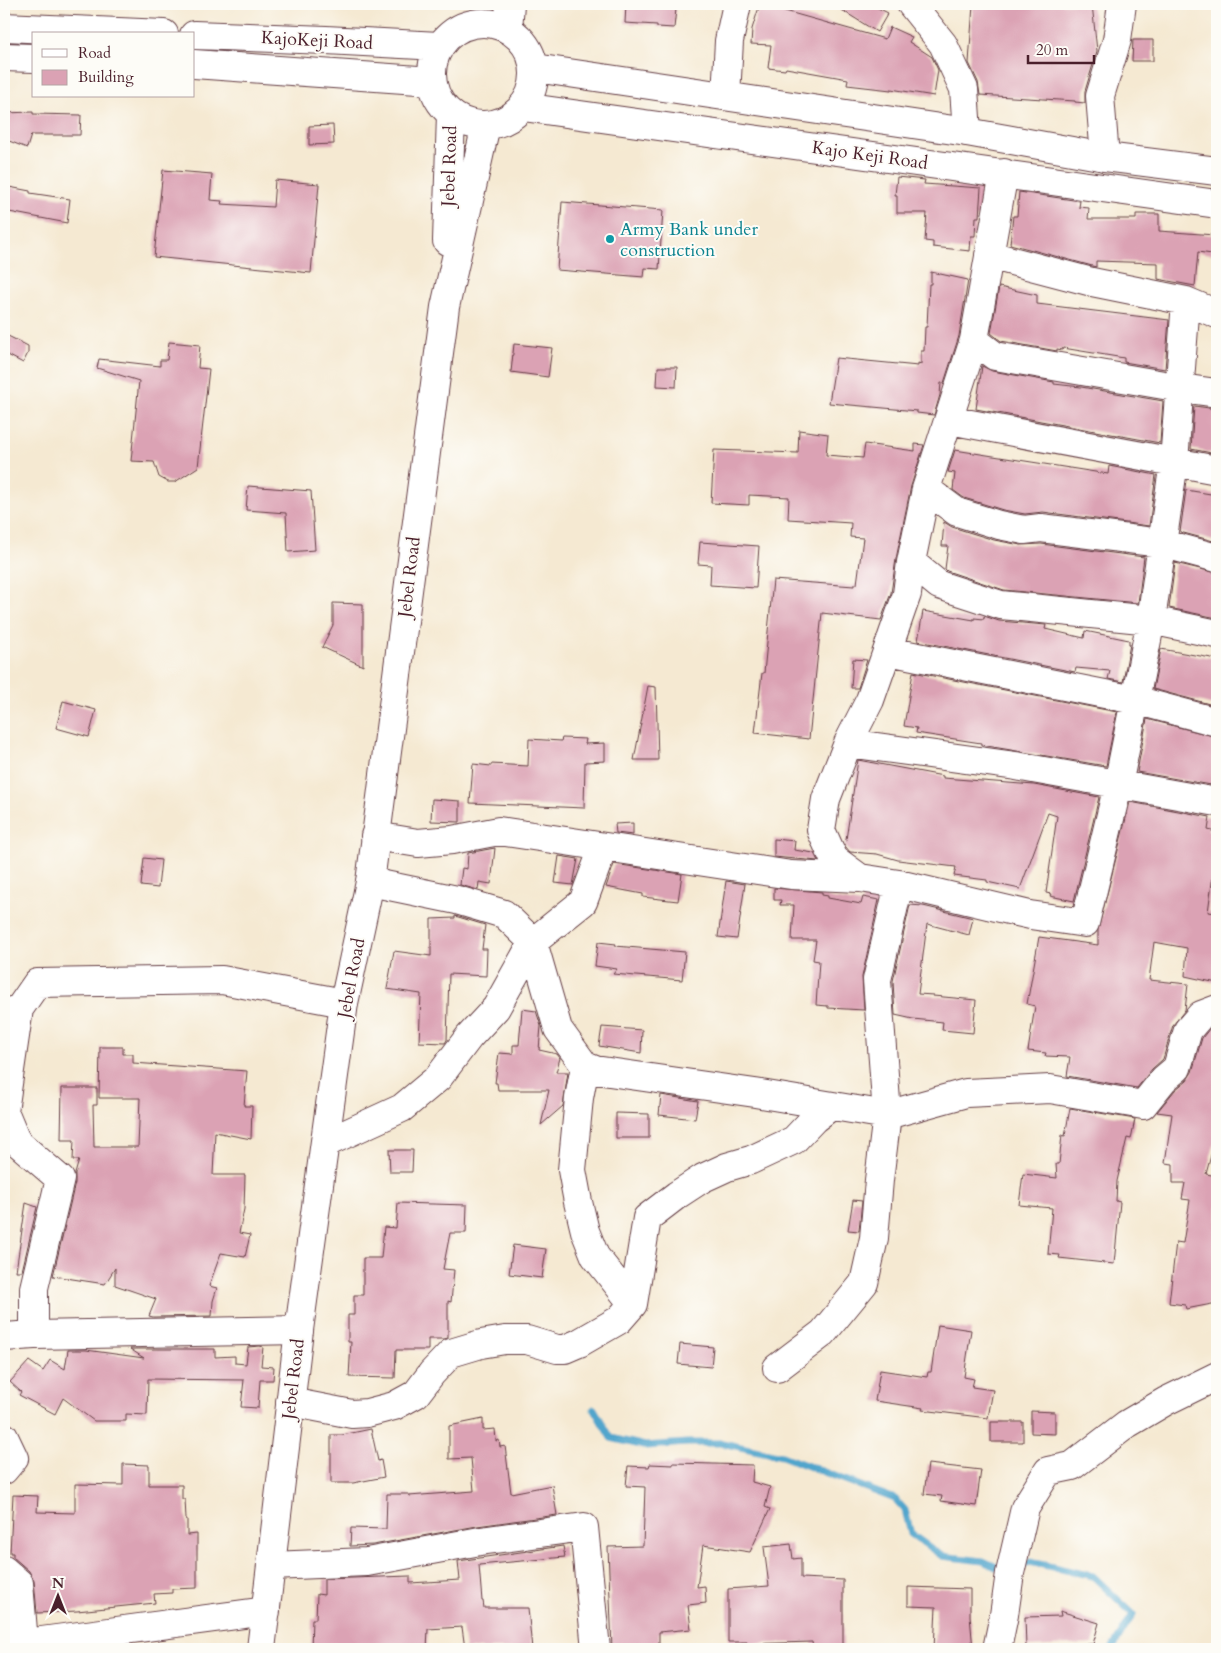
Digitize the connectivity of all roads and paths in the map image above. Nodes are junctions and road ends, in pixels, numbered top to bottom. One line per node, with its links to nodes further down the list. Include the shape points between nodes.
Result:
1 (738, 4): 15 (street, via 729,41)
2 (911, 4): 19 (street, via 943,44 964,88)
3 (1122, 4): 20 (street, via 1117,40 1100,96)
4 (474, 14): 5 (street, via 497,24); 9 (street)
5 (509, 16): 13 (street, via 532,56)
6 (4, 27): 7 (street)
7 (118, 32)
8 (195, 35): 9 (street, KajoKeji Road)
9 (439, 46): 14 (street, via 432,63)
10 (4, 57): 11 (street)
11 (32, 58)
12 (195, 64): 14 (street, KajoKeji Road)
13 (535, 68): 15 (street, Kajo Keji Road); 16 (street, via 532,88)
14 (432, 81): 17 (street, via 435,94)
15 (726, 96): 19 (street, Kajo Keji Road)
16 (523, 106): 18 (street, via 506,120); 22 (street, Kajo Keji Road)
17 (451, 114): 18 (street, via 473,124); 26 (street, Jebel Road)
18 (486, 125): 26 (street, Jebel Road)
19 (967, 132): 20 (street, Kajo Keji Road)
20 (1105, 157): 21 (street, Kajo Keji Road)
21 (1217, 171)
22 (1004, 173): 23 (street, Kajo Keji Road); 24 (street)
23 (1217, 204)
24 (989, 255): 25 (street, via 1092,282); 28 (street)
25 (1186, 301): 27 (street); 29 (street)
26 (444, 307): 46 (street, Jebel Road)
27 (1217, 314)
28 (974, 340): 29 (street, via 995,356); 31 (street)
29 (1181, 388): 30 (street); 32 (street)
30 (1217, 392)
31 (949, 420): 32 (street); 34 (street)
32 (1174, 462): 33 (street); 35 (street)
33 (1217, 470)
34 (926, 489): 35 (street, via 957,512 999,525); 37 (street)
35 (1161, 543): 36 (street); 38 (street)
36 (1217, 558)
37 (911, 562): 38 (street, via 939,585 1001,605); 40 (street, via 907,594)
38 (1151, 620): 39 (street); 41 (street)
39 (1217, 634)
40 (888, 651): 41 (street); 43 (street, via 870,700)
41 (1135, 700): 42 (street); 44 (street)
42 (1217, 722)
43 (848, 744): 44 (street, via 1016,766); 48 (street, via 826,800 821,830 834,859)
44 (1118, 785): 45 (street); 50 (street, via 1085,923 1030,915)
45 (1217, 802)
46 (376, 836): 47 (street, via 418,843 498,831); 49 (street, Jebel Road)
47 (603, 848): 48 (street, via 791,875); 51 (street, via 584,902)
48 (860, 878): 50 (street)
49 (370, 882): 51 (street, via 458,900 504,914); 52 (street, Jebel Road)
50 (899, 884): 57 (street, via 877,980)
51 (533, 942): 55 (street, via 558,1029); 58 (street, via 496,1008 438,1078 402,1108)
52 (344, 1003): 54 (street, via 222,980 130,980 37,983); 58 (street, Jebel Road)
53 (1217, 1010): 57 (street, via 1201,1015 1188,1030 1177,1068 1143,1105 1050,1089 966,1093)
54 (12, 1011): 61 (street, via 4,1111 17,1142 60,1179 34,1288)
55 (585, 1066): 56 (street); 59 (street, via 572,1170 578,1202 595,1256)
56 (831, 1106): 57 (street); 59 (street, via 794,1140 703,1178 647,1218)
57 (887, 1115): 63 (street, via 874,1238 864,1283 823,1332)
58 (326, 1143): 60 (street, Jebel Road)
59 (633, 1304): 65 (street, via 619,1320 565,1349 527,1340 505,1340 451,1353 416,1394 394,1406 352,1414)
60 (299, 1330): 61 (street); 65 (street, Jebel Road)
61 (34, 1335): 62 (street)
62 (4, 1337)
63 (777, 1368)
64 (1217, 1376): 74 (street, via 1127,1424 1072,1466 1048,1471 1025,1508)
65 (290, 1402): 68 (street, Jebel Road)
66 (4, 1437): 67 (street, via 14,1458)
67 (4, 1470)
68 (270, 1566): 70 (street, Jebel Road); 73 (street, via 367,1562 480,1541 584,1527)
69 (4, 1570): 71 (street, via 19,1583)
70 (266, 1611): 71 (street); 72 (street, Jebel Road)
71 (14, 1644)
72 (261, 1649)
73 (596, 1649)
74 (997, 1649)

